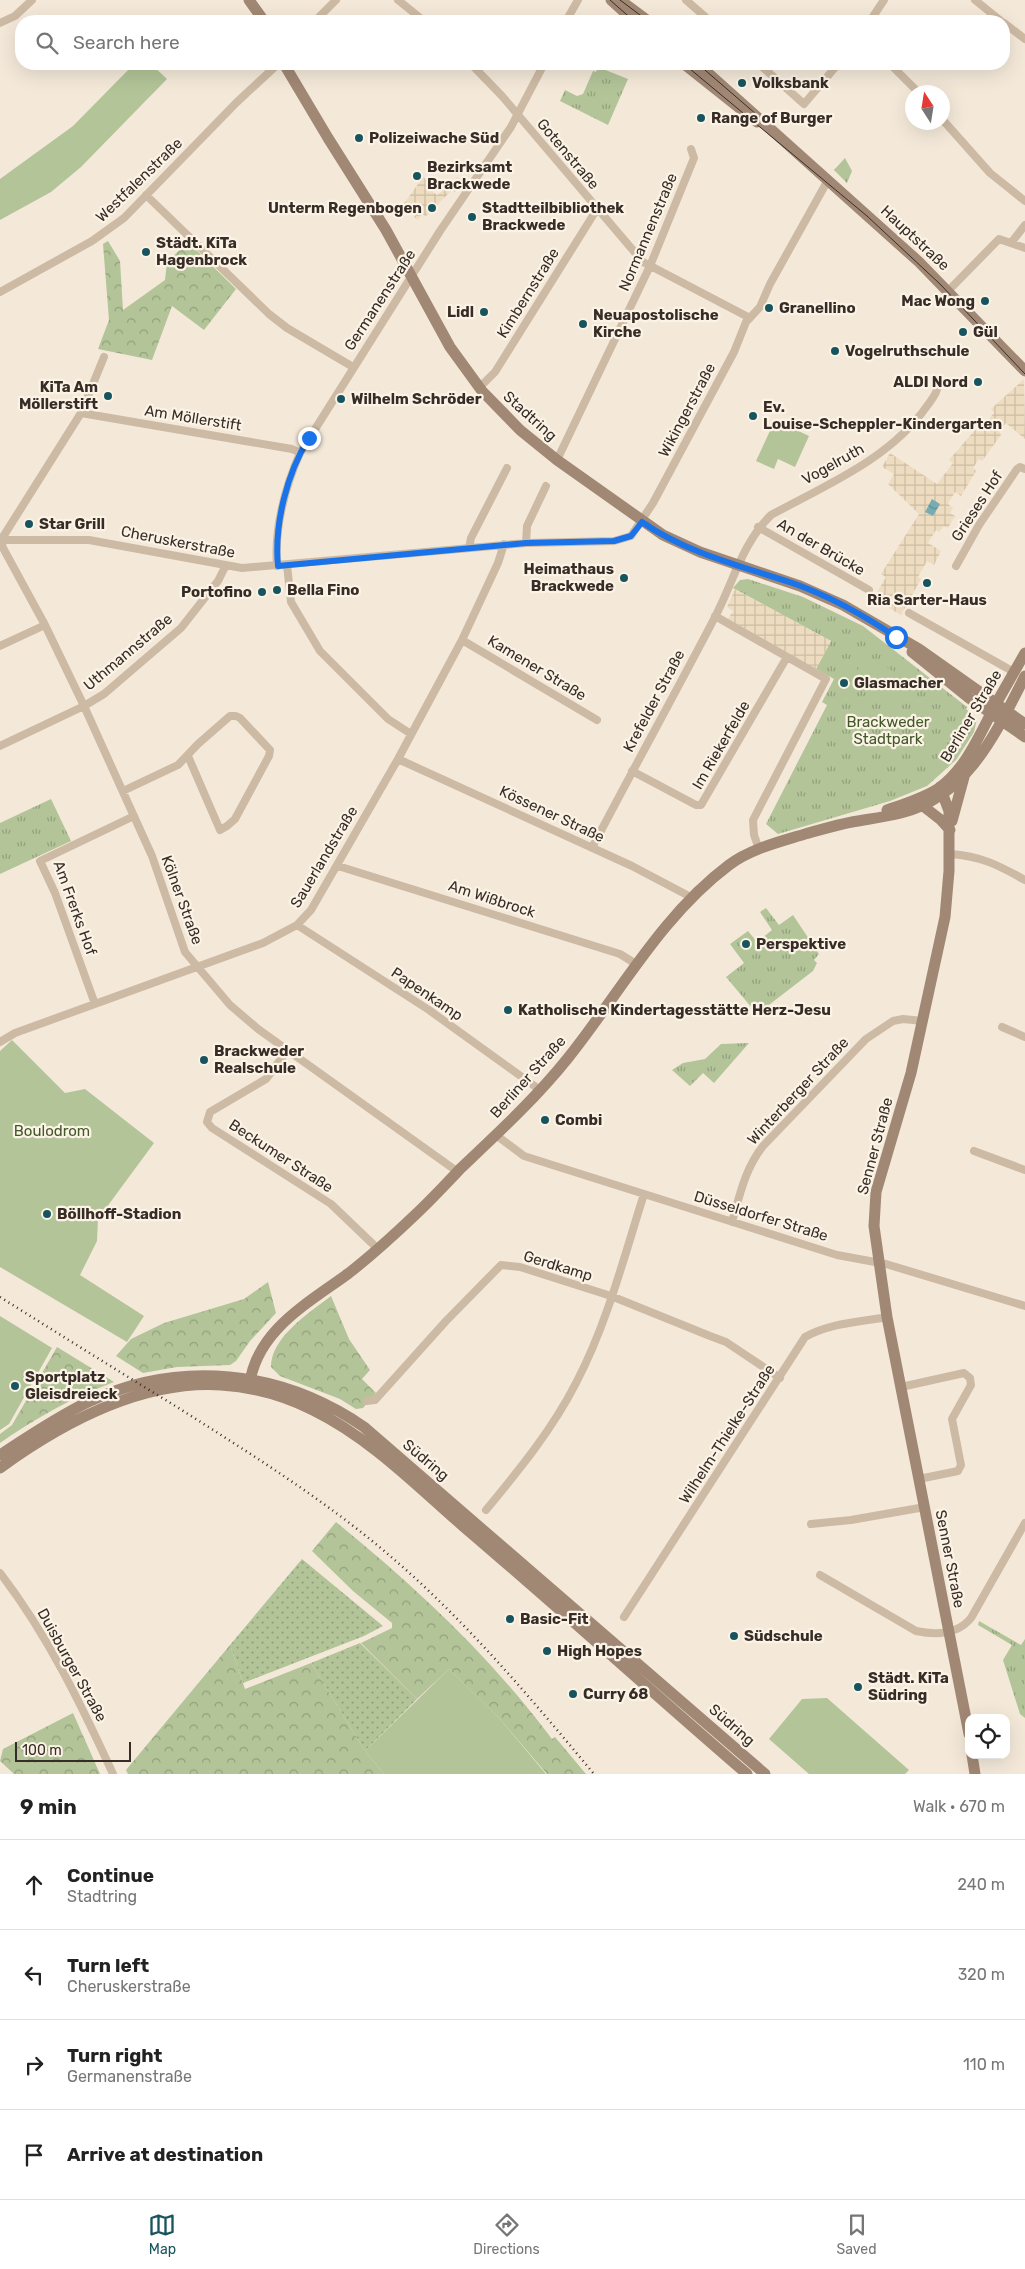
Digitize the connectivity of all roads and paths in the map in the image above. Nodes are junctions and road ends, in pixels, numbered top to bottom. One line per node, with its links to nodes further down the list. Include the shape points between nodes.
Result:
1 (32, 0): 11 (street)
2 (336, 0): 14 (street)
3 (398, 0): 15 (street)
4 (578, 0): 16 (street)
5 (611, 0): 17 (street)
6 (620, 0): 18 (street)
7 (686, 0): 19 (street)
8 (884, 0): 20 (street)
9 (975, 0): 21 (street)
10 (251, 3): 12 (street); 13 (street)
11 (16, 15)
12 (255, 15)
13 (260, 15)
14 (321, 15)
15 (417, 15)
16 (569, 15)
17 (627, 15)
18 (640, 15)
19 (703, 15)
20 (874, 15)
21 (993, 15)
22 (15, 16): 23 (street)
23 (0, 23)
24 (1010, 28): 25 (street)
25 (1025, 39)
26 (271, 70): 41 (street, Westfalenstraße)
27 (288, 70): 48 (street, Stadtring)
28 (477, 70): 36 (street, Gotenstraße)
29 (541, 70): 36 (street, Germanenstraße)
30 (691, 70): 38 (street, Hauptstraße, via 743,113)
31 (705, 70): 38 (street, Hauptstraße)
32 (765, 70): 33 (street, via 804,104)
33 (833, 70)
34 (896, 70): 35 (street)
35 (911, 85)
36 (517, 116): 43 (street, Gotenstraße); 48 (street, Germanenstraße)
37 (950, 128): 42 (street, via 996,179)
38 (776, 135): 40 (street, Hauptstraße)
39 (691, 149): 47 (street, Normannenstraße, via 694,158)
40 (828, 180): 49 (street, Hauptstraße); 51 (street, Wikingerstraße, via 760,307)
41 (146, 195): 50 (street, Westfalenstraße, via 124,218 101,235); 53 (street, via 269,314)
42 (1025, 201)
43 (597, 209): 47 (street, Gotenstraße, via 637,256); 56 (street, Kimbernstraße, via 495,372)
44 (1025, 225): 45 (street)
45 (1011, 243): 46 (street); 49 (street, via 999,239)
46 (1025, 248)
47 (650, 266): 51 (street, Gotenstraße); 59 (street, Normannenstraße)
48 (412, 278): 53 (street, Germanenstraße); 56 (street, Stadtring, via 443,336)
49 (948, 290): 54 (street, Hauptstraße)
50 (0, 292)
51 (750, 318): 63 (street, Wikingerstraße)
52 (104, 357): 57 (street)
53 (353, 367): 58 (street, Germanenstraße)
54 (1025, 372)
55 (938, 382): 64 (street, Vogelruth, via 937,390 921,415 889,446 865,464 771,515)
56 (479, 388): 59 (street, Stadtring, via 504,416)
57 (81, 414): 58 (street, Am Möllerstift, via 292,449); 65 (street)
58 (300, 453): 71 (street, Germanenstraße, via 282,512)
59 (557, 460): 63 (street, Stadtring)
60 (507, 468): 68 (street)
61 (1025, 469): 72 (street, Grieses Hof, via 1017,469)
62 (546, 486): 66 (street, via 527,526)
63 (642, 522): 66 (street, Cheruskerstraße, via 631,536 620,540); 70 (street, Stadtring, via 670,539)
64 (758, 527): 70 (street, Vogelruth); 74 (street, An der Brücke)
65 (1, 540): 73 (street, Cheruskerstraße, via 98,541); 77 (street, Kölner Straße)
66 (526, 543): 67 (street, Cheruskerstraße)
67 (504, 544): 68 (street, Cheruskerstraße); 79 (street, Sauerlandstraße)
68 (469, 548): 69 (street, Cheruskerstraße)
69 (287, 565): 71 (street, Cheruskerstraße); 91 (street, via 291,602 320,651 388,719)
70 (738, 565): 76 (street, Krefelder Straße); 78 (street, Stadtring, via 843,605)
71 (278, 566): 73 (street, Cheruskerstraße)
72 (956, 566)
73 (225, 567): 85 (street, Uthmannstraße, via 218,581 180,628 104,694)
74 (869, 590)
75 (909, 612): 83 (street)
76 (715, 616): 82 (street); 96 (street, Krefelder Straße)
77 (44, 625): 80 (street); 85 (street, Kölner Straße)
78 (896, 637): 84 (street, Stadtring); 87 (street, Stadtring)
79 (462, 640): 88 (street, Kamener Straße); 91 (street, Sauerlandstraße)
80 (0, 646)
81 (1025, 652): 83 (street, Berliner Straße)
82 (787, 657): 96 (street, Im Riekerfelde, via 701,805); 105 (street, via 826,679 753,820)
83 (1020, 674): 84 (street, Berliner Straße); 86 (street, Berliner Straße)
84 (997, 702): 86 (street, Stadtring); 87 (street, Berliner Straße)
85 (84, 706): 93 (street, Uthmannstraße); 99 (street, Kölner Straße)
86 (1007, 710): 89 (street, Berliner Straße); 90 (street, Stadtring)
87 (991, 714): 89 (street, Stadtring); 98 (street, Berliner Straße, via 964,762)
88 (597, 720)
89 (1001, 721): 92 (street, Stadtring); 97 (street, Berliner Straße)
90 (1025, 724)
91 (412, 734): 95 (street, Sauerlandstraße)
92 (1025, 737)
93 (0, 746)
94 (188, 756): 94 (street, via 230,716 236,716 270,750 235,819 220,830); 99 (street, via 170,770)
95 (398, 759): 104 (street, Kössener Straße); 107 (street, Sauerlandstraße)
96 (632, 771): 104 (street, Krefelder Straße)
97 (964, 777): 98 (street, Berliner Straße); 103 (street)
98 (942, 791): 100 (street, Berliner Straße); 102 (street, Berliner Straße); 103 (street, Senner Straße, via 949,811)
99 (123, 792): 101 (street, Kölner Straße)
100 (923, 806): 102 (street, Berliner Straße); 103 (street)
101 (134, 816): 112 (street, Kölner Straße, via 152,856 182,944); 113 (street, Am Frerks Hof, via 40,861 55,893)
102 (852, 822): 105 (street, Berliner Straße)
103 (950, 830): 106 (street, Senner Straße)
104 (592, 848): 109 (street, Kössener Straße)
105 (759, 849): 109 (street, Berliner Straße, via 732,862)
106 (950, 854): 108 (street, via 990,861); 114 (street, Senner Straße, via 945,917)
107 (338, 866): 110 (street, Sauerlandstraße, via 311,910); 111 (street, Am Wißbrock, via 620,954)
108 (1025, 880)
109 (692, 899): 111 (street, Berliner Straße)
110 (297, 924): 112 (street, Sauerlandstraße, via 263,943); 119 (street, Papenkamp, via 429,1010)
111 (636, 964): 119 (street, Berliner Straße, via 569,1057)
112 (196, 967): 113 (street, Sauerlandstraße); 118 (street, Kölner Straße, via 241,1015)
113 (95, 1004): 116 (street, Sauerlandstraße)
114 (923, 1021): 125 (street, Winterberger Straße, via 893,1021 866,1039 763,1146 745,1176); 127 (street, Senner Straße, via 874,1202)
115 (1002, 1027): 117 (street)
116 (2, 1037)
117 (1025, 1037)
118 (287, 1050): 123 (street, Kölner Straße); 126 (street, Beckumer Straße, via 266,1079 210,1112 207,1122 331,1204)
119 (540, 1090): 120 (street, Berliner Straße)
120 (496, 1135): 123 (street, Berliner Straße); 124 (street, Düsseldorfer Straße, via 524,1156)
121 (974, 1151): 122 (street)
122 (1025, 1170)
123 (458, 1172): 126 (street, Berliner Straße)
124 (644, 1194): 125 (street, Düsseldorfer Straße); 128 (street)
125 (732, 1222): 127 (street, Düsseldorfer Straße, via 837,1255)
126 (378, 1249): 132 (street, Berliner Straße, via 278,1328 256,1357)
127 (878, 1263): 129 (street, Düsseldorfer Straße); 130 (street, Senner Straße)
128 (611, 1296): 131 (street, Gerdkamp, via 726,1342); 134 (street, Gerdkamp, via 520,1267 501,1265 382,1393 375,1400); 139 (street, via 583,1369 556,1419)
129 (1025, 1306)
130 (887, 1317): 131 (street, Wilhelm-Thielke-Straße, via 816,1331 806,1337); 133 (street, Senner Straße)
131 (780, 1378): 146 (street, Wilhelm-Thielke-Straße)
132 (250, 1383): 135 (street, Südring, via 228,1376 184,1376 130,1386 63,1415); 136 (street, Südring, via 186,1386 132,1398 69,1425); 151 (street, Südring, via 314,1410 359,1437); 152 (street, Südring, via 285,1387 315,1398 364,1427)
133 (901, 1387): 137 (street, Senner Straße); 137 (street, via 964,1373 970,1378 971,1385 952,1420 961,1464 958,1471)
134 (367, 1401)
135 (0, 1455)
136 (0, 1468)
137 (919, 1479): 138 (street, Senner Straße)
138 (924, 1507): 141 (street); 147 (street, Senner Straße)
139 (486, 1510)
140 (1025, 1523): 142 (street)
141 (811, 1524)
142 (1016, 1538): 143 (street); 147 (street, via 971,1618 965,1626)
143 (1025, 1543)
144 (0, 1573): 150 (street, Duisburger Straße, via 66,1676)
145 (820, 1575): 147 (street, Senner Straße, via 916,1631 928,1634)
146 (624, 1617)
147 (949, 1632): 148 (street, Senner Straße)
148 (965, 1714)
149 (973, 1759): 153 (street)
150 (113, 1774)
151 (747, 1774)
152 (765, 1774)
153 (976, 1774)

